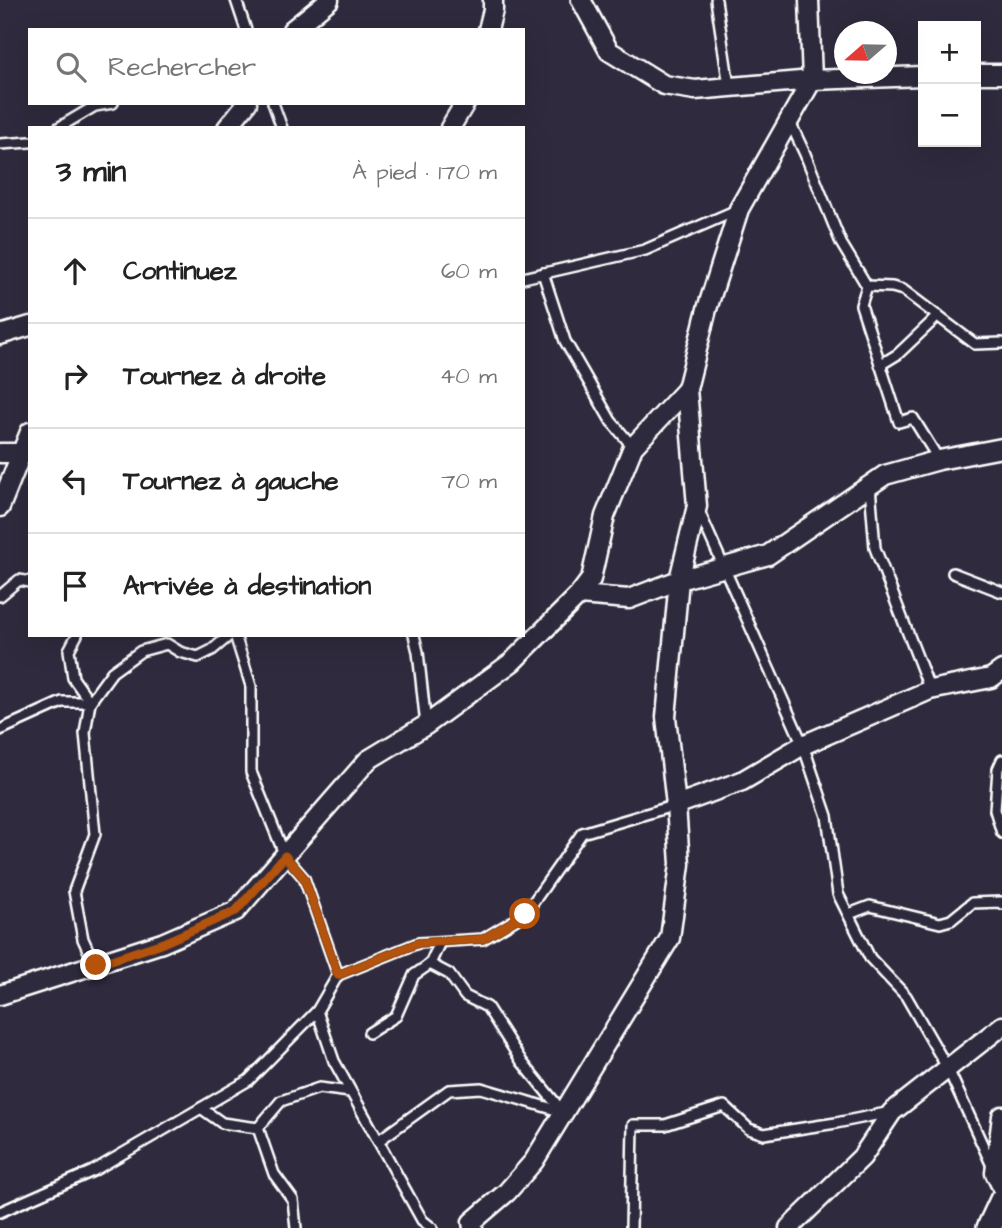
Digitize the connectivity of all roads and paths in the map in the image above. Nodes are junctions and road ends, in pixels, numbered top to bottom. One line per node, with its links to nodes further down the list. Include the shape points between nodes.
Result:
1 (236, 0): 7 (lane)
2 (329, 0): 8 (street)
3 (493, 0): 9 (street)
4 (581, 0): 14 (street, via 609,51 664,85 695,90)
5 (716, 0): 14 (lane)
6 (809, 0): 13 (street)
7 (245, 28)
8 (294, 28)
9 (488, 28)
10 (981, 74): 11 (street)
11 (1002, 74)
12 (918, 76): 13 (street)
13 (812, 80): 14 (street); 19 (street)
14 (729, 86)
15 (102, 105): 20 (lane)
16 (245, 105): 21 (street)
17 (274, 105): 22 (lane)
18 (464, 105): 23 (street)
19 (788, 120): 26 (street); 29 (lane, via 841,243)
20 (61, 126)
21 (229, 126)
22 (281, 126)
23 (451, 126)
24 (28, 142): 25 (lane)
25 (0, 144)
26 (739, 209): 27 (lane, via 645,250); 35 (street)
27 (543, 273): 28 (lane); 37 (lane, via 565,341 611,421)
28 (525, 278)
29 (867, 286): 30 (lane, via 903,290); 34 (lane, via 861,305)
30 (938, 316): 33 (lane, via 975,344); 34 (lane)
31 (28, 327): 32 (street)
32 (0, 335)
33 (1002, 343)
34 (880, 365): 41 (lane, via 899,422 913,418)
35 (687, 389): 37 (street); 43 (street)
36 (28, 437): 40 (street)
37 (634, 447): 51 (street, via 605,516 591,579)
38 (1002, 448): 41 (street)
39 (0, 453): 40 (street)
40 (21, 453): 44 (street)
41 (939, 460): 42 (street, via 885,475)
42 (870, 486): 45 (street, via 768,555); 57 (lane, via 875,548)
43 (697, 506): 45 (lane); 47 (street)
44 (0, 507)
45 (723, 567): 47 (street); 61 (lane)
46 (953, 573): 49 (lane)
47 (679, 580): 51 (street, via 629,599); 63 (street, via 666,717)
48 (28, 582): 50 (lane, via 19,580)
49 (1002, 592)
50 (0, 596)
51 (579, 596): 59 (street, via 512,662)
52 (76, 637): 58 (lane, via 69,650 72,678)
53 (229, 637): 58 (lane, via 198,657 167,644 141,651 112,672)
54 (233, 637): 65 (lane, via 251,686 251,772)
55 (414, 637): 59 (lane)
56 (1002, 670): 57 (street, via 991,678)
57 (930, 690): 61 (street)
58 (90, 702): 60 (lane, via 62,702); 70 (lane, via 85,733 95,834 74,891 83,939)
59 (426, 725): 65 (street, via 368,760)
60 (0, 730)
61 (803, 744): 63 (street, via 742,781); 67 (lane, via 827,816 838,894)
62 (1002, 760): 64 (lane, via 995,810)
63 (676, 805): 68 (lane, via 582,833 525,914 483,939); 79 (street, via 680,864 670,938)
64 (1002, 833)
65 (285, 856): 70 (street, via 236,911 163,943); 71 (lane, via 304,878)
66 (1002, 904): 67 (lane, via 972,903 940,923 870,906)
67 (849, 914): 76 (lane, via 870,958 906,996)
68 (440, 942): 69 (lane); 71 (lane, via 418,943)
69 (430, 964): 75 (lane, via 414,975 396,1016); 79 (lane, via 449,974 465,996 487,1007 522,1062)
70 (96, 965): 72 (street)
71 (338, 975): 73 (lane)
72 (0, 995)
73 (317, 1011): 77 (lane); 78 (lane, via 249,1080)
74 (1002, 1026): 76 (street)
75 (369, 1033)
76 (948, 1069): 80 (street); 84 (lane)
77 (350, 1092): 82 (lane, via 319,1088 281,1101); 83 (lane)
78 (201, 1108): 82 (lane, via 222,1123); 86 (lane, via 93,1171)
79 (563, 1112): 83 (lane, via 481,1088 449,1090); 89 (street, via 534,1161 472,1222)
80 (892, 1112): 90 (lane, via 764,1134 749,1129 724,1105 665,1125 633,1125); 91 (street, via 862,1157)
81 (1002, 1116): 84 (street)
82 (258, 1128): 87 (lane, via 274,1174 293,1200)
83 (378, 1141): 88 (lane, via 422,1220)
84 (998, 1180)
85 (1002, 1200): 92 (street)
86 (0, 1212)
87 (296, 1228)
88 (432, 1228)
89 (472, 1228)
90 (631, 1228)
91 (789, 1228)
92 (989, 1228)

